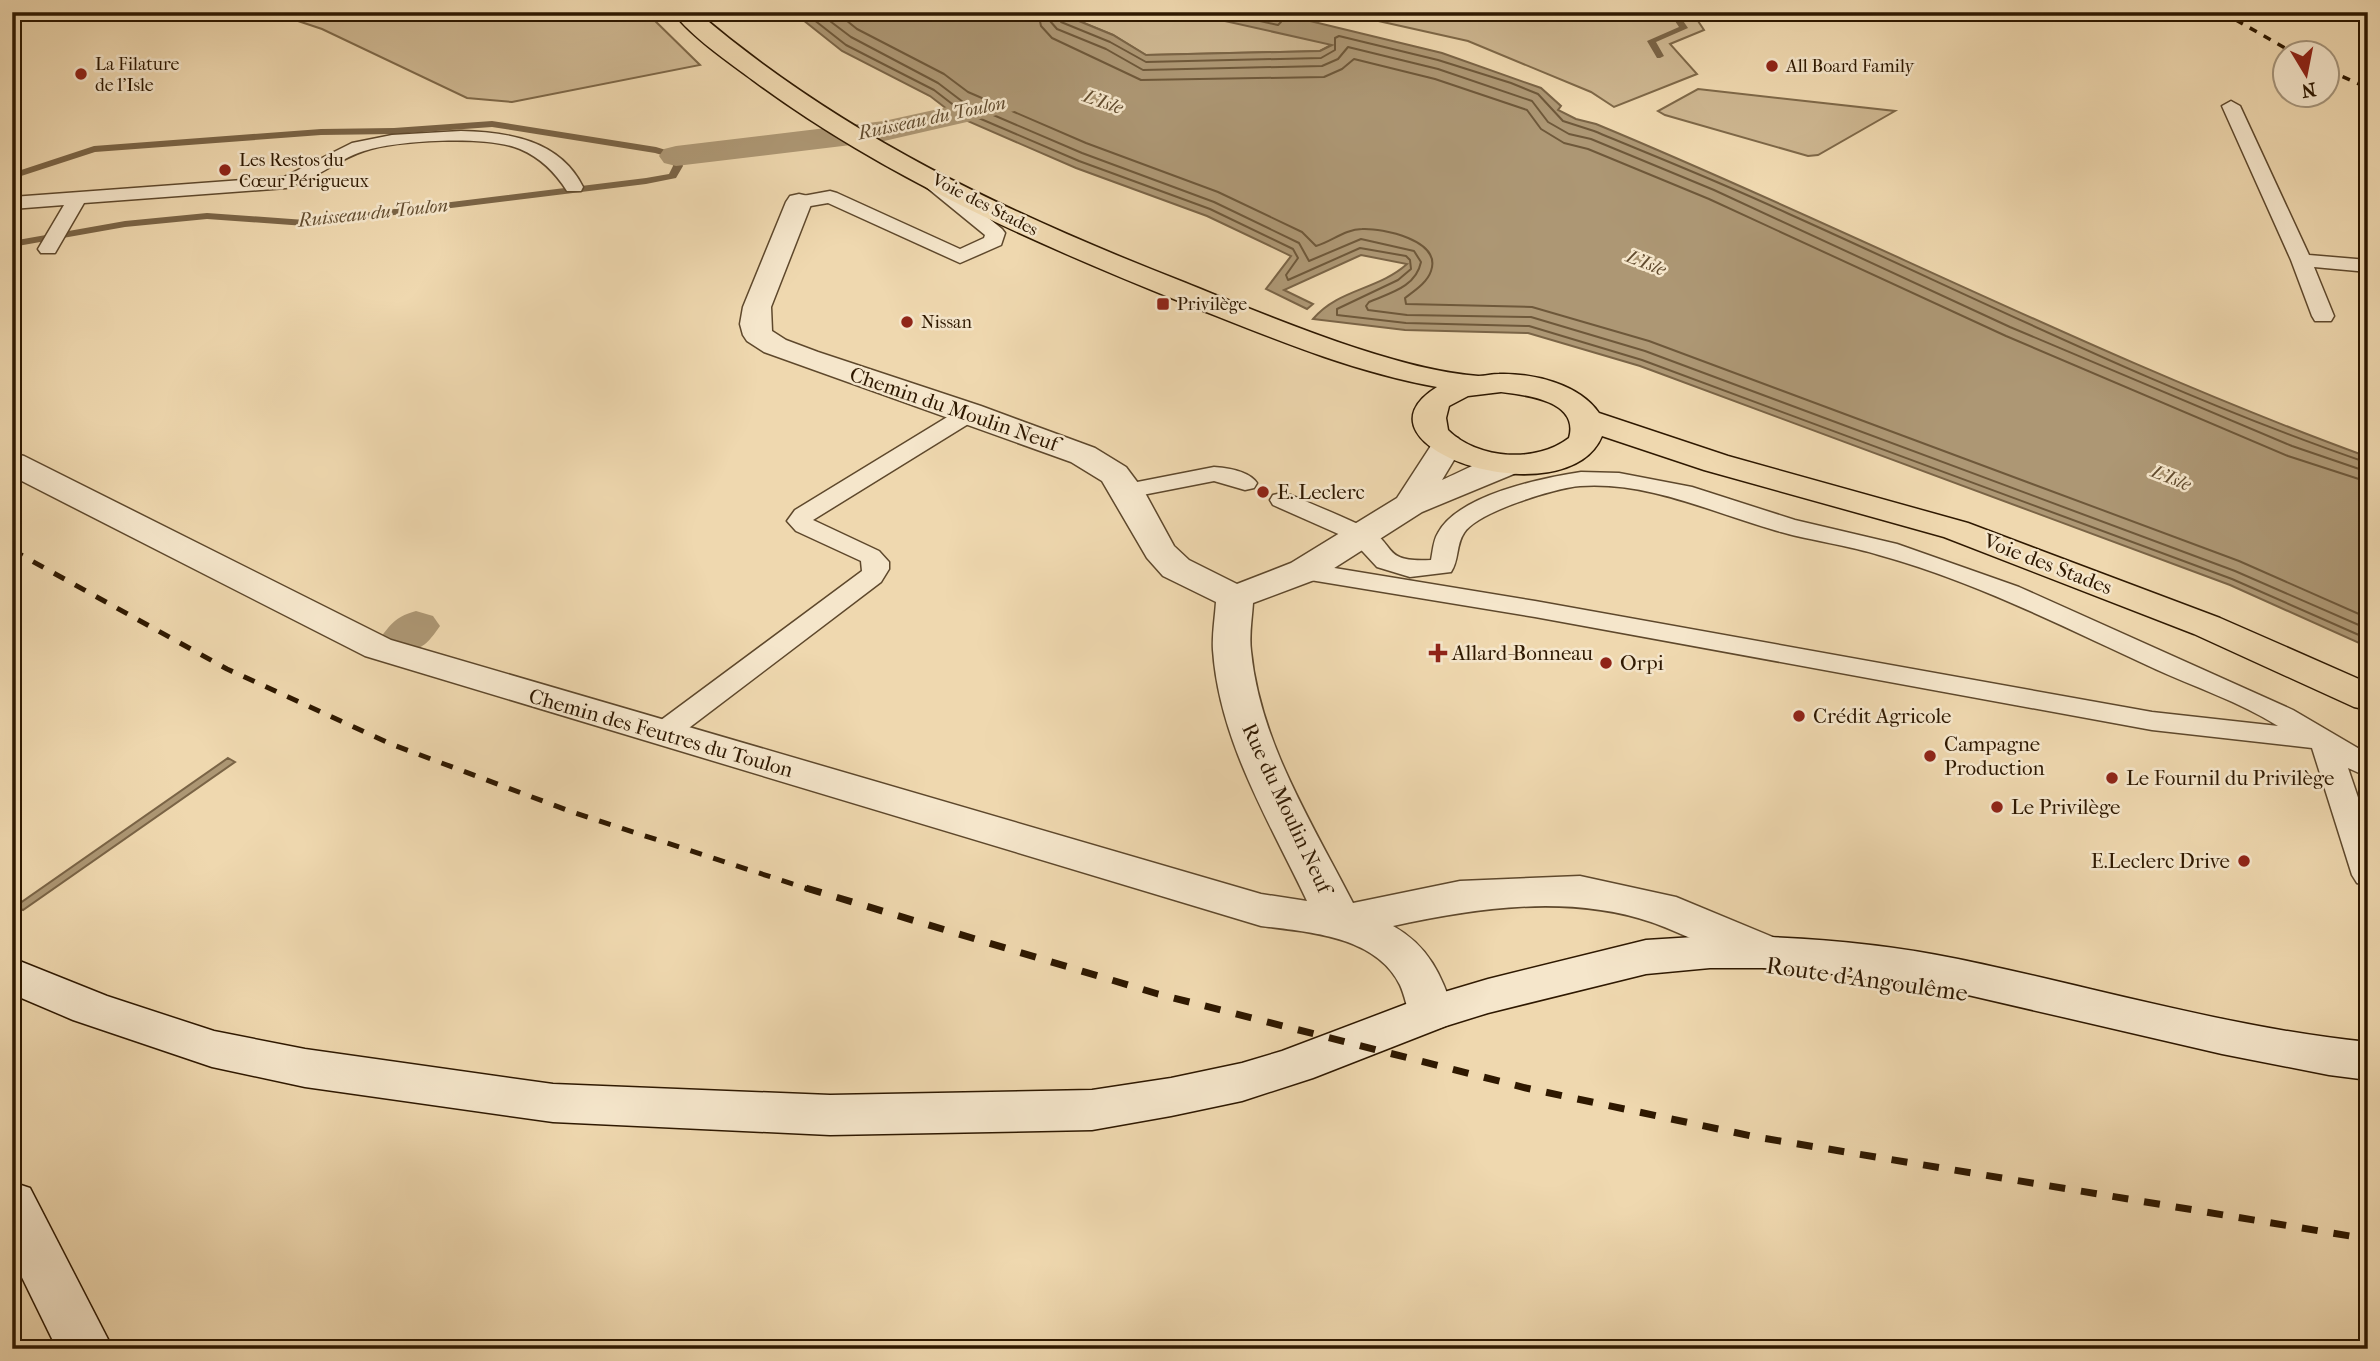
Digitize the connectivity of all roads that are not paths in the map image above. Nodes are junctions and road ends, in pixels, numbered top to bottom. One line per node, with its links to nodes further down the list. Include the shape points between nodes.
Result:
1 (684, 12): 3 (main road, Voie des Stades, via 737,58 834,125)
2 (2231, 106): 9 (lane)
3 (922, 174): 6 (lane, via 995,233 994,241 960,257 830,197); 12 (main road, Voie des Stades, via 1055,240)
4 (574, 187): 5 (lane, via 555,164 530,146 478,137 362,146 286,182)
5 (78, 197): 7 (lane); 8 (lane)
6 (799, 202): 14 (street, Chemin du Moulin Neuf, via 757,307 758,335 796,354)
7 (12, 203)
8 (49, 247)
9 (2301, 260): 10 (lane); 11 (lane)
10 (2368, 266)
11 (2323, 316)
12 (1316, 344): 13 (main road, Voie des Stades, via 1407,372); 15 (main road, Voie des Stades, via 1391,385)
13 (1478, 385): 15 (main road, via 1445,395); 16 (main road, via 1512,384 1545,390 1579,409)
14 (970, 413): 23 (street, Chemin du Moulin Neuf, via 1083,455 1114,474); 32 (lane, via 804,515 800,520 805,526 870,556 876,562 872,576)
15 (1430, 413): 17 (main road, via 1435,435)
16 (1587, 420): 18 (main road, via 1583,443); 20 (main road, Voie des Stades)
17 (1447, 445): 21 (main road, Voie des Stades, via 1464,454); 25 (street)
18 (1570, 453): 20 (main road, Voie des Stades); 21 (main road, Voie des Stades)
19 (12, 463): 32 (street, Chemin des Feutres du Toulon, via 378,648)
20 (1716, 463): 31 (main road, Voie des Stades, via 1981,539 2207,626)
21 (1509, 464): 25 (street)
22 (1245, 484): 23 (lane, via 1214,474)
23 (1127, 491): 30 (street, Chemin du Moulin Neuf, via 1159,551 1176,568)
24 (1282, 500): 26 (lane)
25 (1410, 505): 26 (street)
26 (1361, 535): 27 (lane, via 1376,554 1397,566); 28 (street)
27 (1442, 566): 29 (lane); 33 (lane, via 1449,535 1459,522 1544,485 1580,479 1619,480 1683,492 1788,526 1888,549 2010,593 2283,716)
28 (1304, 571): 29 (lane); 30 (street)
29 (1442, 594): 33 (lane, via 2152,721)
30 (1235, 597): 36 (street, Rue du Moulin Neuf, via 1232,648 1238,693 1252,741)
31 (2368, 698)
32 (663, 733): 36 (street, Chemin des Feutres du Toulon, via 1261,910)
33 (2324, 740): 34 (lane); 35 (lane)
34 (2368, 767)
35 (2368, 875)
36 (1340, 922): 37 (street, via 1460,896 1580,891 1660,908); 40 (street, via 1384,942 1405,959 1420,979)
37 (1764, 952): 39 (street, Route d'Angoulême, via 1646,957); 41 (street, Route d'Angoulême, via 1844,958 1955,975 2222,1036)
38 (12, 975): 40 (street, via 90,1008 212,1049 305,1068 553,1102 830,1115 1092,1110 1171,1097 1296,1065)
39 (1554, 980): 40 (street); 42 (street, Route d'Angoulême, via 1649,966 1713,963 1847,971 1955,989)
40 (1431, 1013)
41 (2368, 1061)
42 (2368, 1084)
43 (12, 1203): 44 (street)
44 (85, 1349)

